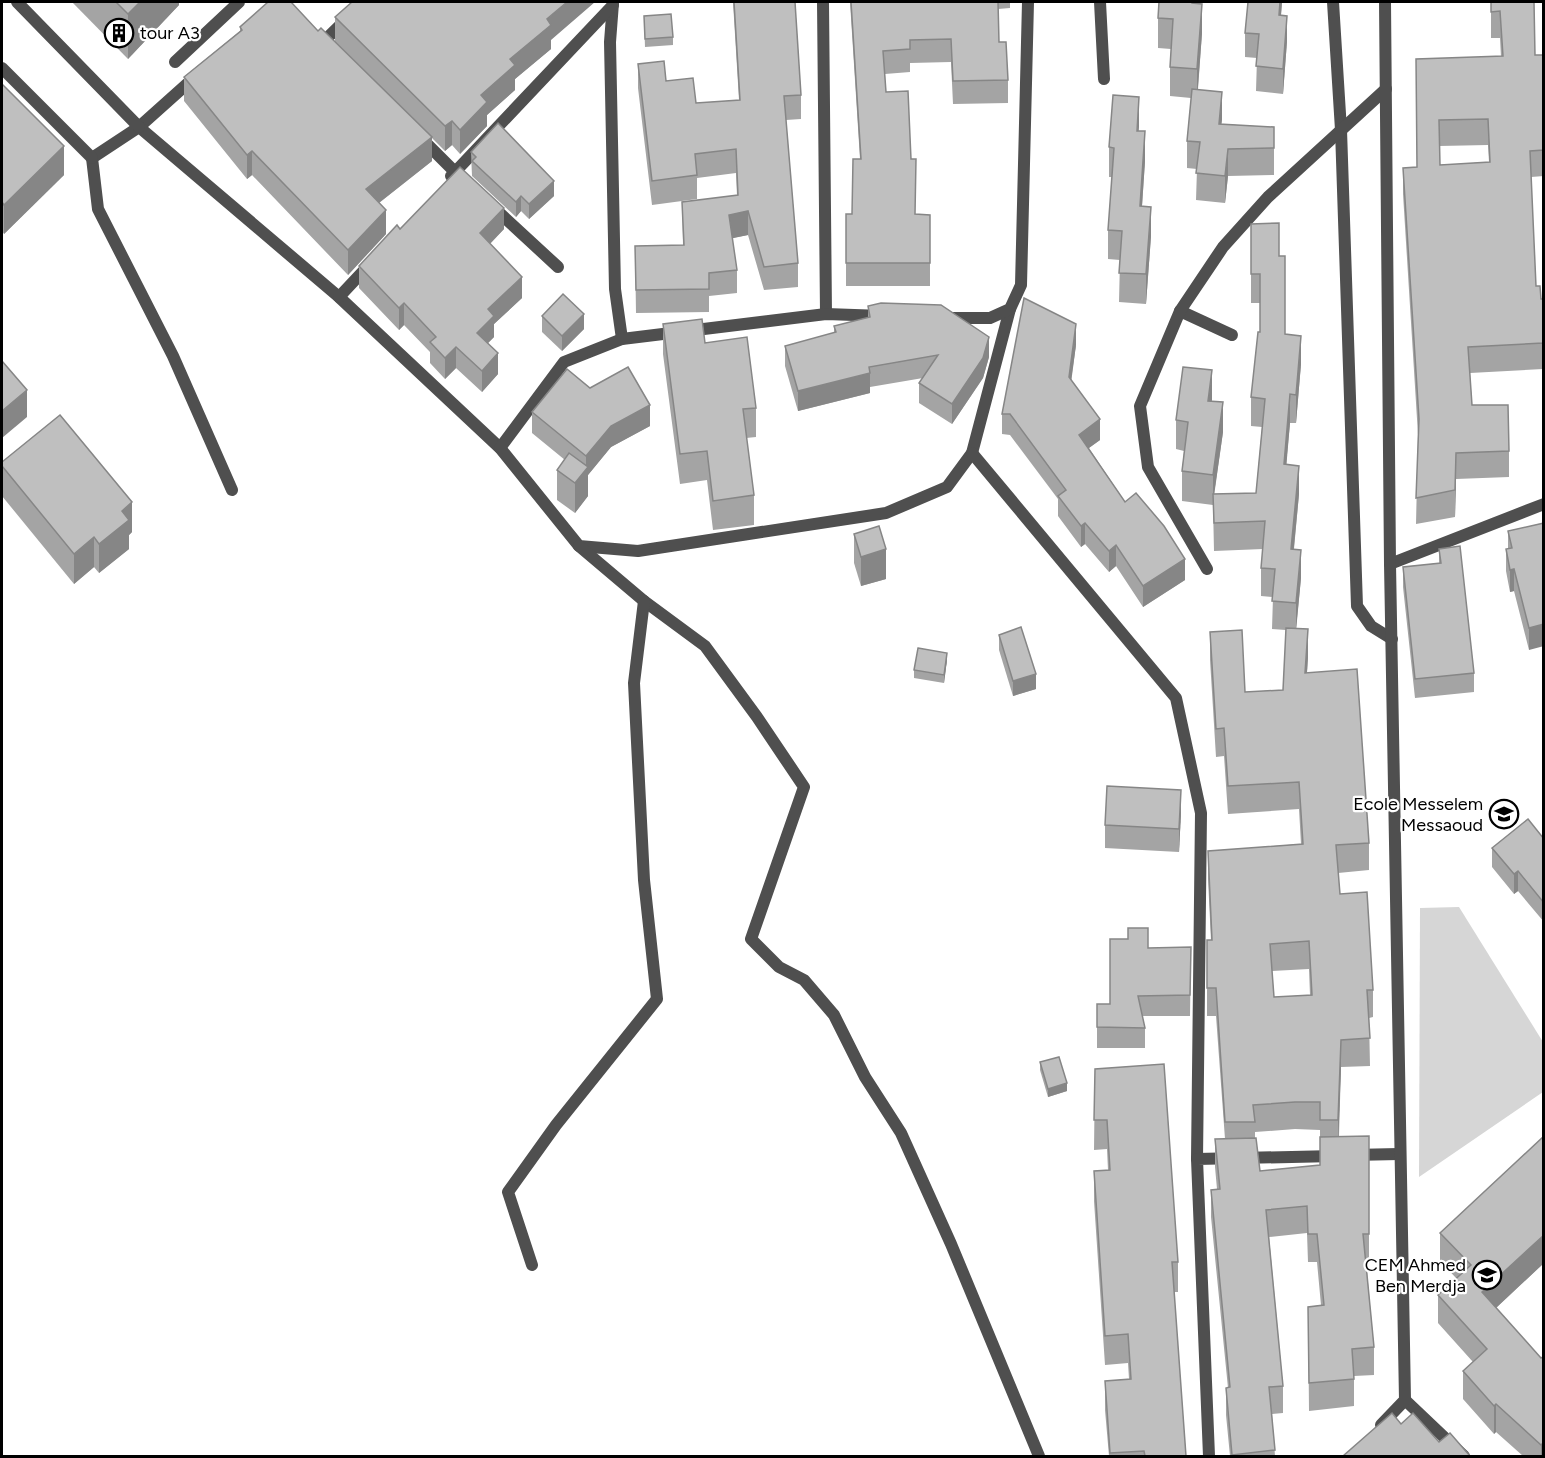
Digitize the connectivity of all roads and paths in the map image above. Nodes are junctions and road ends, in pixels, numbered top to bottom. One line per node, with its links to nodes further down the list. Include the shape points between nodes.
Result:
1 (17, 2): 16 (street)
2 (238, 2): 11 (street)
3 (364, 2): 10 (street, via 328,46)
4 (823, 2): 27 (street)
5 (1028, 2): 25 (street, via 1021,285)
6 (1100, 2): 14 (street)
7 (1333, 2): 17 (street)
8 (1385, 2): 15 (street)
9 (613, 3): 20 (street); 31 (street, via 610,42 615,290)
10 (307, 25)
11 (175, 62)
12 (206, 66): 16 (street)
13 (2, 68): 19 (street)
14 (1104, 78)
15 (1386, 89): 17 (street); 37 (street)
16 (140, 127): 19 (street); 24 (street)
17 (1341, 130): 26 (street, via 1268,197 1223,247); 40 (street, via 1357,606 1371,627)
18 (414, 132): 20 (street)
19 (92, 158): 34 (street, via 98,209 173,356)
20 (455, 172): 21 (street); 23 (street)
21 (440, 189)
22 (378, 256): 24 (street)
23 (558, 267)
24 (339, 297): 32 (street)
25 (1010, 309): 29 (street, via 990,318); 33 (street)
26 (1180, 312): 30 (street); 38 (street, via 1140,406 1148,467)
27 (826, 314): 28 (street); 31 (street)
28 (892, 316)
29 (936, 317)
30 (1232, 335)
31 (622, 339): 32 (street, via 564,362)
32 (500, 448): 36 (street)
33 (972, 453): 36 (street, via 947,487 886,513 638,551); 42 (street, via 1176,698 1201,813)
34 (232, 490)
35 (1544, 504): 37 (street)
36 (579, 546): 39 (street)
37 (1390, 564): 40 (street)
38 (1207, 569)
39 (644, 601): 43 (street, via 634,683 644,880 657,999 508,1192); 46 (street, via 705,646 804,787 751,939 779,967 804,980 834,1015 865,1077 901,1133)
40 (1392, 639): 41 (street)
41 (1399, 1154): 42 (street); 44 (street)
42 (1197, 1159): 47 (street)
43 (532, 1265)
44 (1405, 1400): 45 (street); 48 (street)
45 (1374, 1432)
46 (1039, 1456)
47 (1209, 1456)
48 (1464, 1456)

